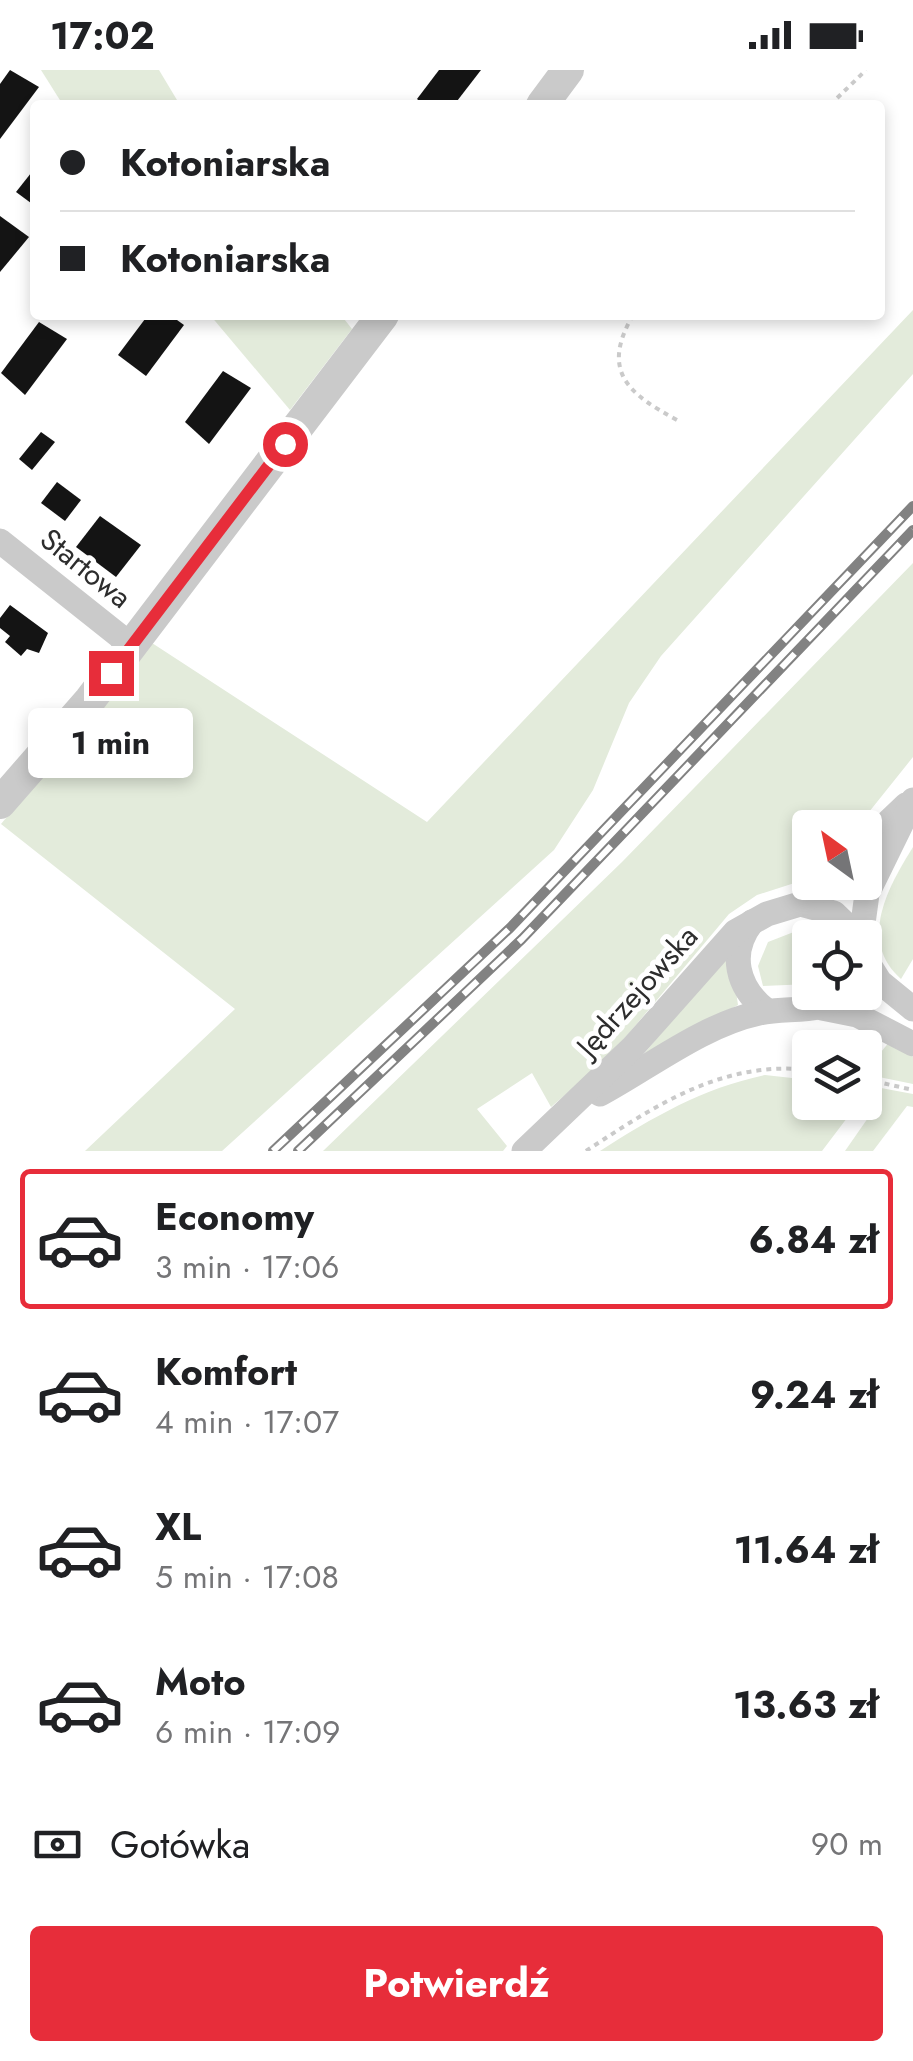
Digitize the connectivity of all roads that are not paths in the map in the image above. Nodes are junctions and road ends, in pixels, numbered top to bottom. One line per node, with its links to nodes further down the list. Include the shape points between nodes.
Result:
1 (568, 70): 2 (street)
2 (546, 100)
3 (379, 320): 5 (street)
4 (0, 541): 5 (street, Startowa)
5 (132, 646): 7 (street)
6 (913, 799): 8 (street); 12 (street, via 867,894)
7 (0, 802)
8 (882, 828)
9 (805, 900): 10 (street, Jędrzejowska)
10 (800, 904): 11 (street); 13 (street, Jędrzejowska)
11 (841, 920)
12 (863, 920)
13 (752, 922): 18 (street, Jędrzejowska, via 738,950 739,973 748,994); 20 (street, Jędrzejowska, via 719,945)
14 (882, 984): 15 (street)
15 (913, 1009)
16 (792, 1010): 18 (street, Jędrzejowska)
17 (832, 1010): 19 (street, via 857,1015)
18 (767, 1011): 20 (street, Jędrzejowska, via 702,1037)
19 (913, 1044)
20 (573, 1108): 21 (street, Jędrzejowska)
21 (524, 1151)

